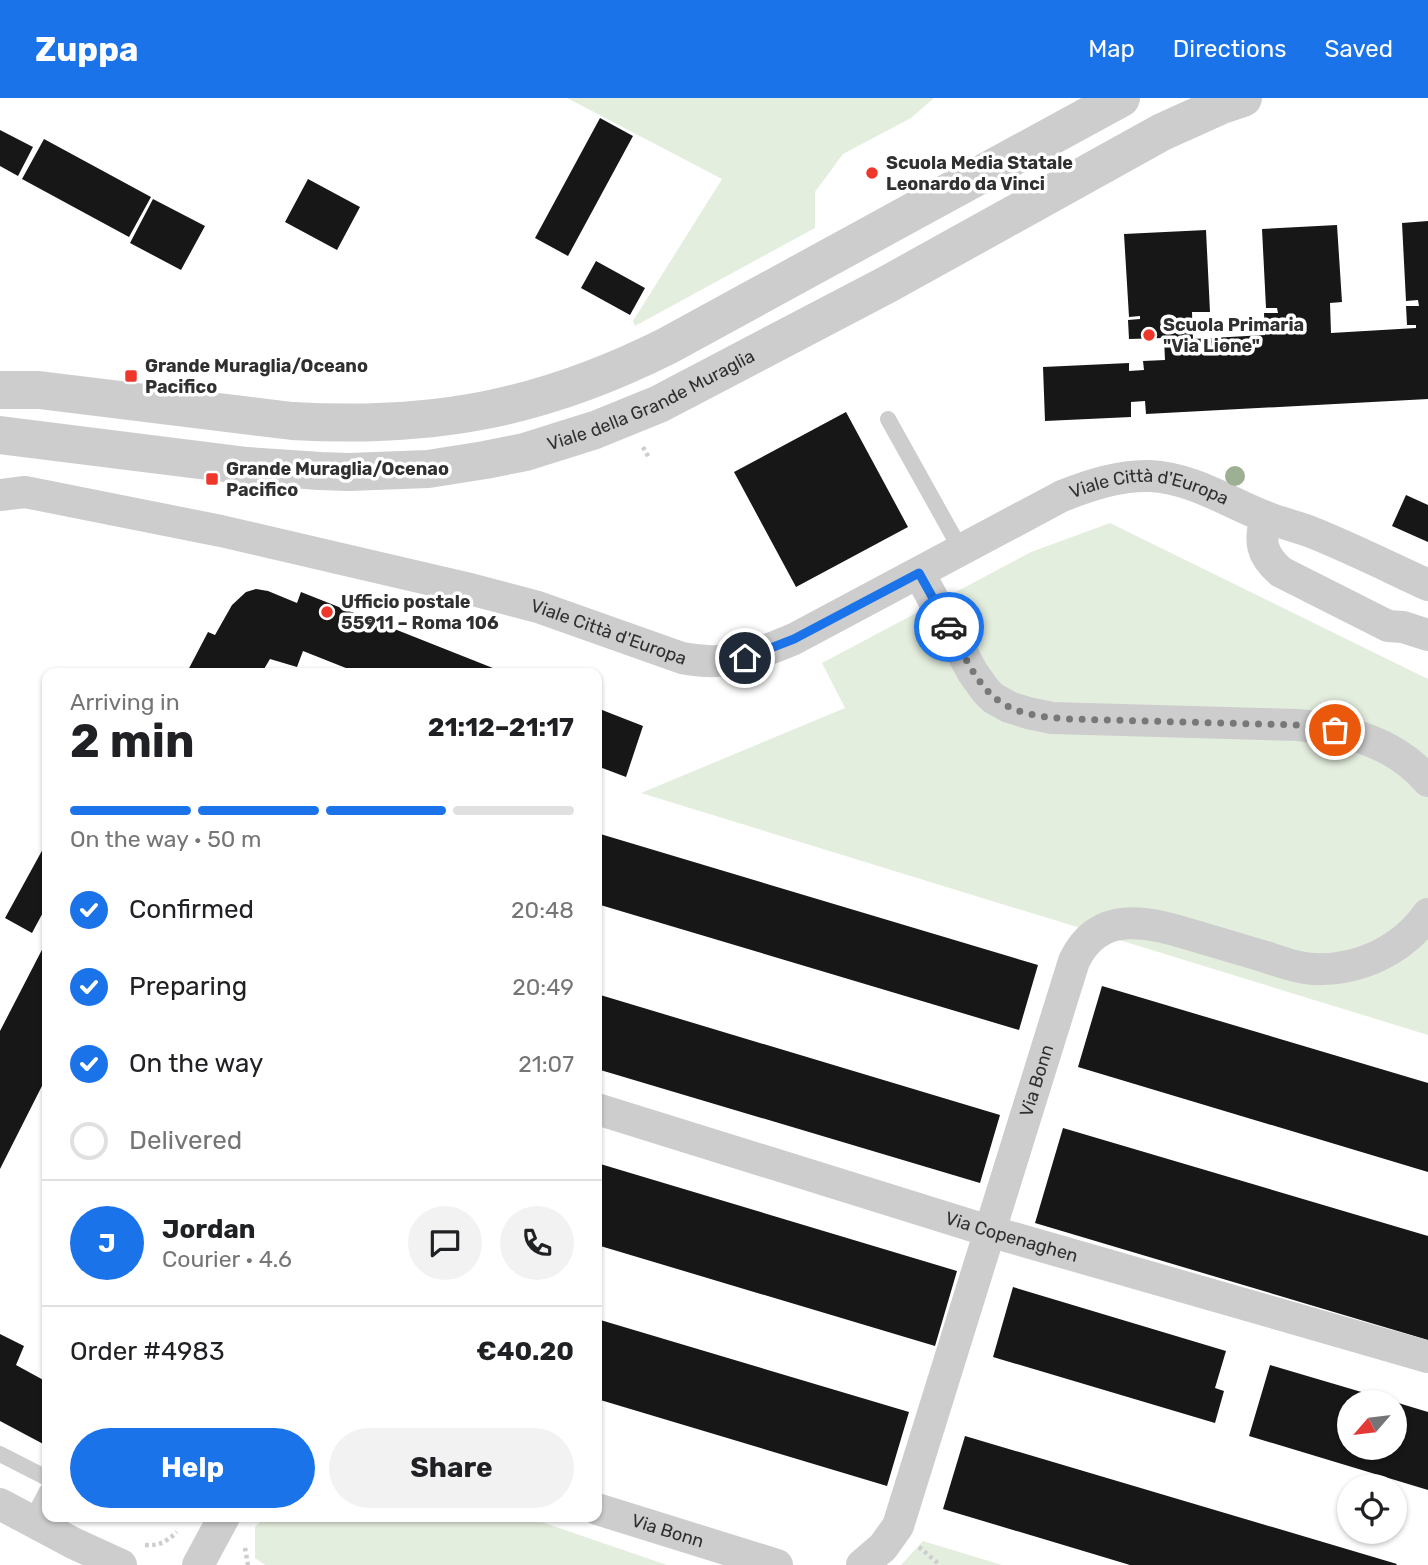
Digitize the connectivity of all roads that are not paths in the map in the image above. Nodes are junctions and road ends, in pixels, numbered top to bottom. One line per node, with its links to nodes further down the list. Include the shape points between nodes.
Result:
1 (1121, 98): 5 (street, via 667,346 597,378 537,398 440,418 331,423)
2 (1243, 98): 7 (street, Viale della Grande Muraglia, via 1162,132 659,404 525,452 428,469 320,471)
3 (0, 379): 5 (street)
4 (0, 390): 5 (street)
5 (39, 390)
6 (888, 419): 10 (lane)
7 (0, 435)
8 (0, 495): 11 (street, Viale Città d'Europa, via 25,492 221,531 466,588 705,662 758,654)
9 (1266, 517): 10 (street, Viale Città d'Europa, via 1175,480 1123,478 1062,496); 12 (street, Viale Città d'Europa, via 1310,531); 13 (street, via 1262,545 1281,572 1388,626)
10 (961, 550): 11 (street, Viale Città d'Europa)
11 (919, 573): 14 (street, via 973,673 993,698 1009,707 1052,718 1327,729 1379,744)
12 (1428, 585)
13 (1428, 635)
14 (1428, 781)
15 (1428, 914): 17 (street, Via Bonn, via 1380,955 1351,966 1324,969 1290,964 1164,926 1136,922 1094,934 1074,961)
16 (602, 1111): 17 (street, Via Copenaghen)
17 (989, 1231): 18 (street, Via Copenaghen); 29 (street, Via Bonn, via 898,1526)
18 (1428, 1357)
19 (0, 1454): 20 (lane)
20 (42, 1475)
21 (42, 1501): 24 (lane)
22 (0, 1504): 24 (street)
23 (602, 1511): 28 (street, Via Bonn)
24 (31, 1521): 26 (street, via 73,1543)
25 (219, 1524): 27 (street)
26 (132, 1555)
27 (198, 1565)
28 (777, 1565)
29 (862, 1565)

